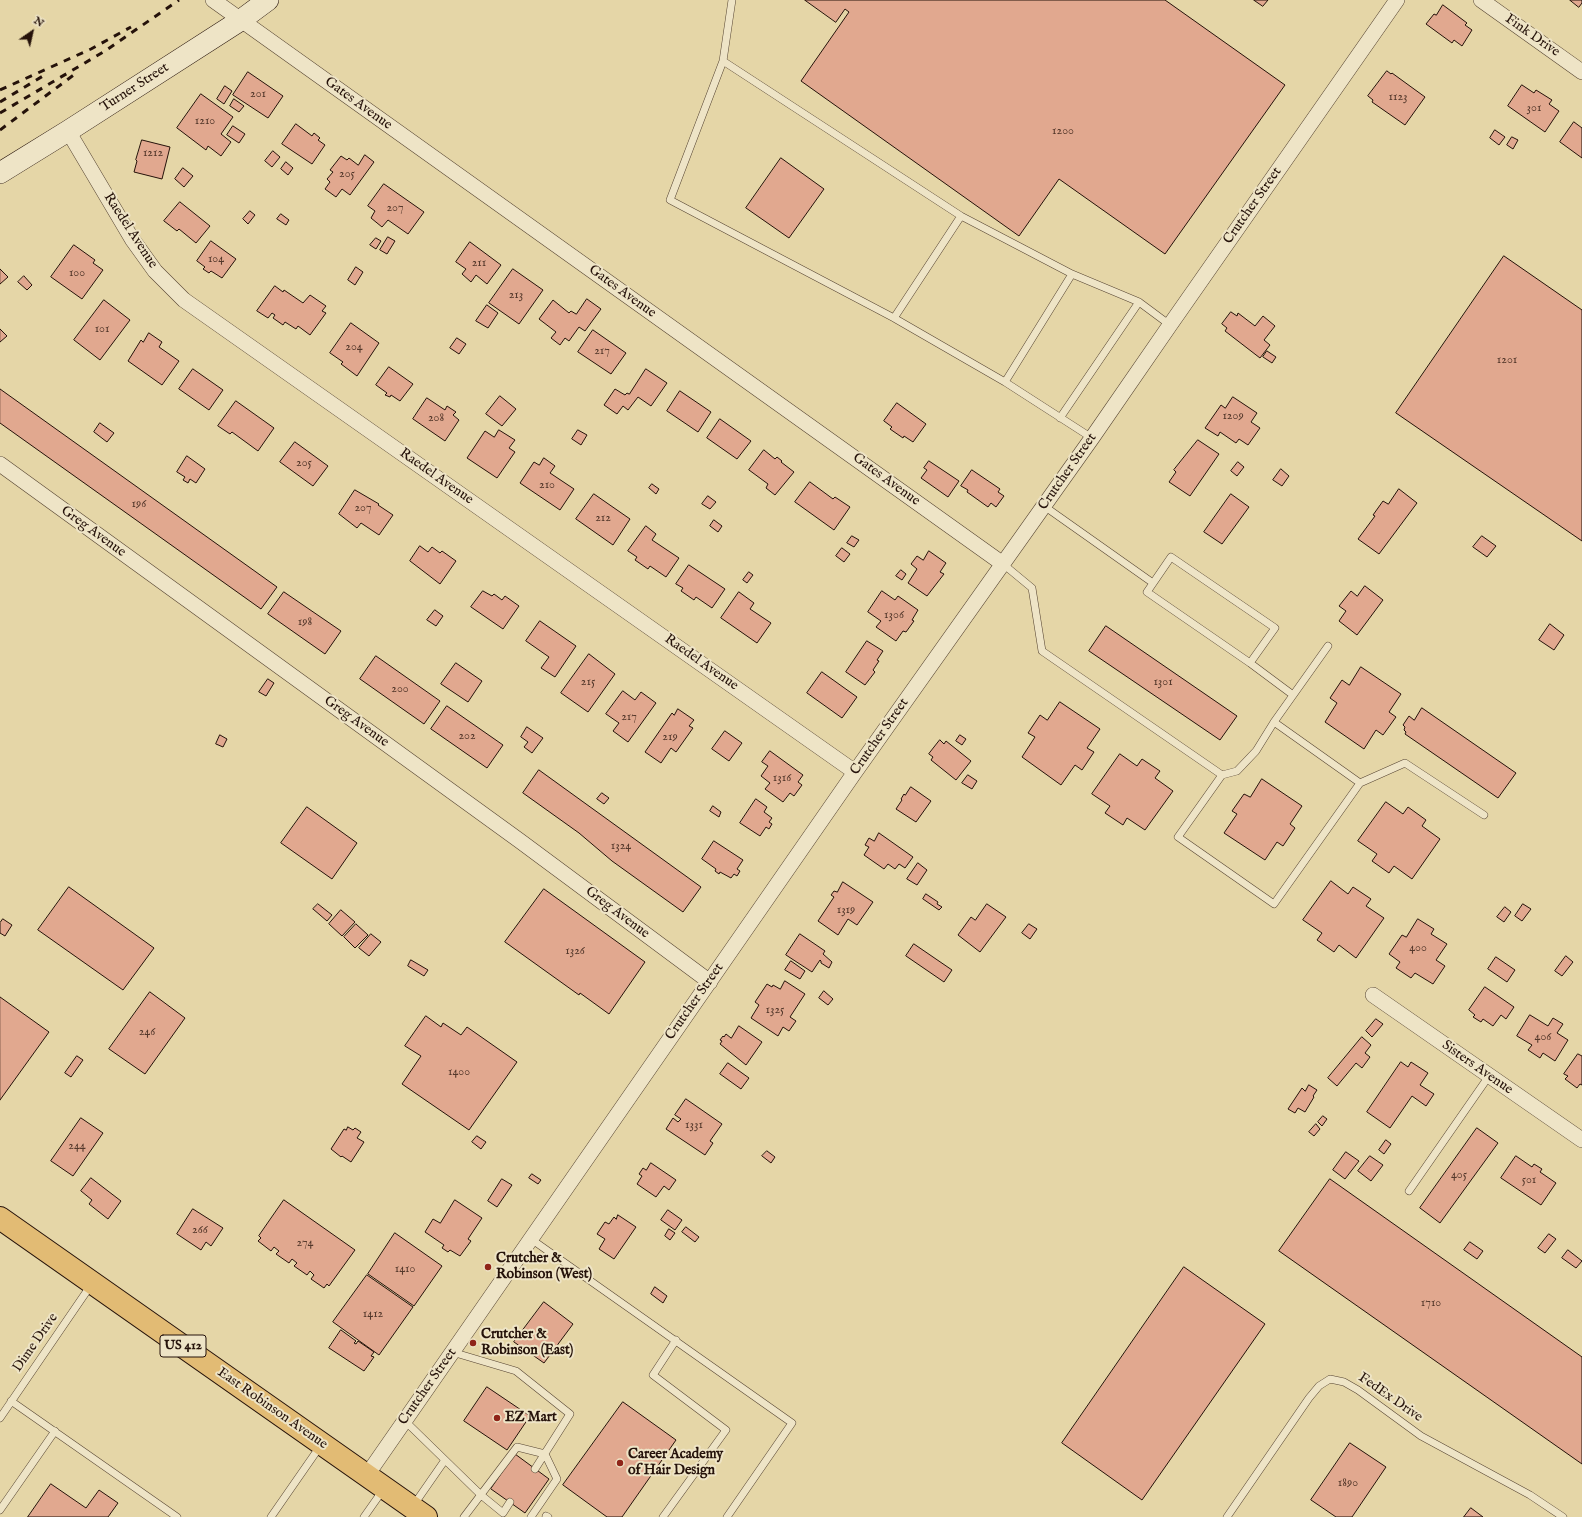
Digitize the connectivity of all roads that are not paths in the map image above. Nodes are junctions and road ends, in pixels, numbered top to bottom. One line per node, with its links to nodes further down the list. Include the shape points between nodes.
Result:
1 (213, 0): 6 (street, Gates Avenue)
2 (268, 0): 6 (street, Turner Street)
3 (732, 0): 7 (lane)
4 (1397, 0): 15 (street, Crutcher Street)
5 (1481, 0): 8 (street, Fink Drive)
6 (241, 20): 9 (street, Turner Street); 21 (street, Gates Avenue)
7 (723, 61): 11 (lane); 14 (lane, via 670,200)
8 (1582, 72)
9 (68, 132): 10 (street, Turner Street); 27 (street, Raedel Avenue, via 132,239 155,271 184,300)
10 (0, 173)
11 (961, 216): 12 (lane); 14 (lane)
12 (1072, 274): 13 (lane); 16 (lane)
13 (1138, 302): 15 (lane); 17 (lane)
14 (894, 318): 16 (lane)
15 (1170, 325): 18 (street, Crutcher Street)
16 (1005, 382): 17 (lane)
17 (1060, 418): 18 (lane)
18 (1092, 438): 20 (street, Crutcher Street)
19 (0, 464): 31 (street, Greg Avenue)
20 (1044, 506): 21 (street, Crutcher Street); 22 (lane)
21 (1003, 564): 27 (street, Crutcher Street); 28 (lane, via 1032,588 1042,651)
22 (1152, 583): 24 (lane, via 1146,592); 24 (lane, via 1171,557 1275,628)
23 (1328, 646): 25 (lane)
24 (1250, 663): 25 (lane)
25 (1293, 695): 26 (lane)
26 (1274, 722): 28 (lane, via 1256,751 1237,771); 29 (lane)
27 (855, 772): 31 (street, Crutcher Street)
28 (1222, 775): 29 (lane, via 1178,837 1274,904)
29 (1360, 783): 30 (lane, via 1405,763)
30 (1484, 815)
31 (710, 982): 37 (street, Crutcher Street)
32 (1373, 995): 33 (street, Sisters Avenue)
33 (1489, 1076): 34 (street, Sisters Avenue); 35 (lane)
34 (1582, 1140)
35 (1409, 1191)
36 (0, 1218): 38 (highway, East Robinson Avenue / US 412)
37 (531, 1239): 39 (lane); 40 (street, Crutcher Street)
38 (92, 1283): 41 (lane, Dime Drive); 45 (highway, East Robinson Avenue / US 412)
39 (676, 1340): 61 (lane, via 653,1375 726,1430); 62 (lane, via 792,1423)
40 (452, 1352): 43 (street, Crutcher Street); 46 (lane, via 516,1371 570,1414)
41 (11, 1401): 42 (lane, Dime Drive); 44 (lane)
42 (0, 1418)
43 (404, 1420): 47 (lane); 49 (street, Crutcher Street)
44 (55, 1431): 53 (lane); 56 (lane)
45 (322, 1444): 49 (highway, East Robinson Avenue / US 412); 57 (lane)
46 (545, 1454): 48 (lane); 51 (lane, via 517,1447); 60 (lane, via 558,1479)
47 (445, 1460): 51 (lane); 54 (lane)
48 (535, 1468)
49 (366, 1475): 50 (highway, East Robinson Avenue / US 412)
50 (385, 1488): 54 (highway, East Robinson Avenue / US 412); 58 (lane)
51 (481, 1495): 55 (lane); 59 (lane)
52 (510, 1502): 55 (lane)
53 (0, 1510)
54 (419, 1512)
55 (506, 1515)
56 (177, 1517)
57 (271, 1517)
58 (364, 1517)
59 (464, 1517)
60 (531, 1517)
61 (663, 1517)
62 (727, 1517)
63 (1227, 1517): 64 (lane, FedEx Drive, via 1309,1398 1319,1386 1330,1379 1344,1382 1358,1390 1421,1436 1530,1495)
64 (1563, 1517)

